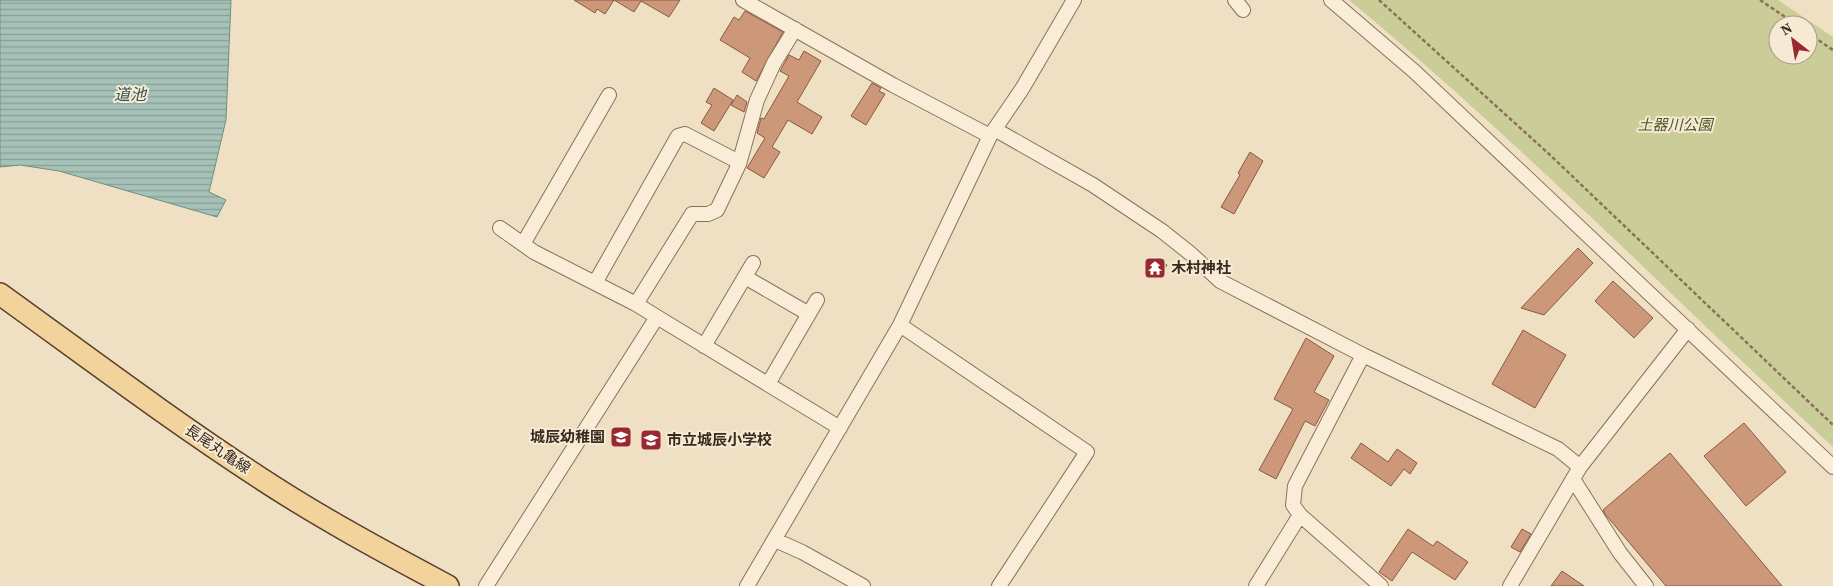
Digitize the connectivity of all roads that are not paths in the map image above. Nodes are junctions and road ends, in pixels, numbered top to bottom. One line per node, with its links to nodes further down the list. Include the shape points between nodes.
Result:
1 (743, 0): 4 (street)
2 (1074, 0): 6 (street)
3 (1331, 0): 19 (street, via 1422,78)
4 (795, 28): 6 (street, via 893,85); 7 (street, via 757,100)
5 (609, 95): 9 (street)
6 (993, 133): 18 (street); 21 (street, via 1093,185 1162,231 1220,281)
7 (739, 162): 12 (street, via 685,134 678,136); 15 (street, via 717,210 708,214 692,214)
8 (500, 228): 9 (street)
9 (523, 244): 12 (street)
10 (753, 263): 11 (street)
11 (745, 277): 16 (street); 20 (street)
12 (595, 283): 15 (street)
13 (0, 294): 29 (main road, 長尾丸亀線, via 261,479)
14 (817, 300): 16 (street)
15 (636, 304): 17 (street)
16 (809, 314): 22 (street)
17 (657, 317): 20 (street); 30 (street)
18 (900, 325): 23 (street); 33 (street, via 1087,452)
19 (1688, 329): 24 (street); 25 (street)
20 (704, 346): 22 (street)
21 (1362, 355): 24 (street, via 1558,449); 27 (street, via 1295,486 1293,506)
22 (768, 384): 23 (street)
23 (840, 428): 28 (street)
24 (1580, 467): 26 (street)
25 (1833, 467)
26 (1573, 479): 36 (street); 37 (street)
27 (1300, 515): 34 (street); 35 (street)
28 (775, 540): 31 (street); 32 (street)
29 (448, 586)
30 (486, 586)
31 (747, 586)
32 (863, 586)
33 (999, 586)
34 (1256, 586)
35 (1381, 586)
36 (1510, 586)
37 (1646, 586)

